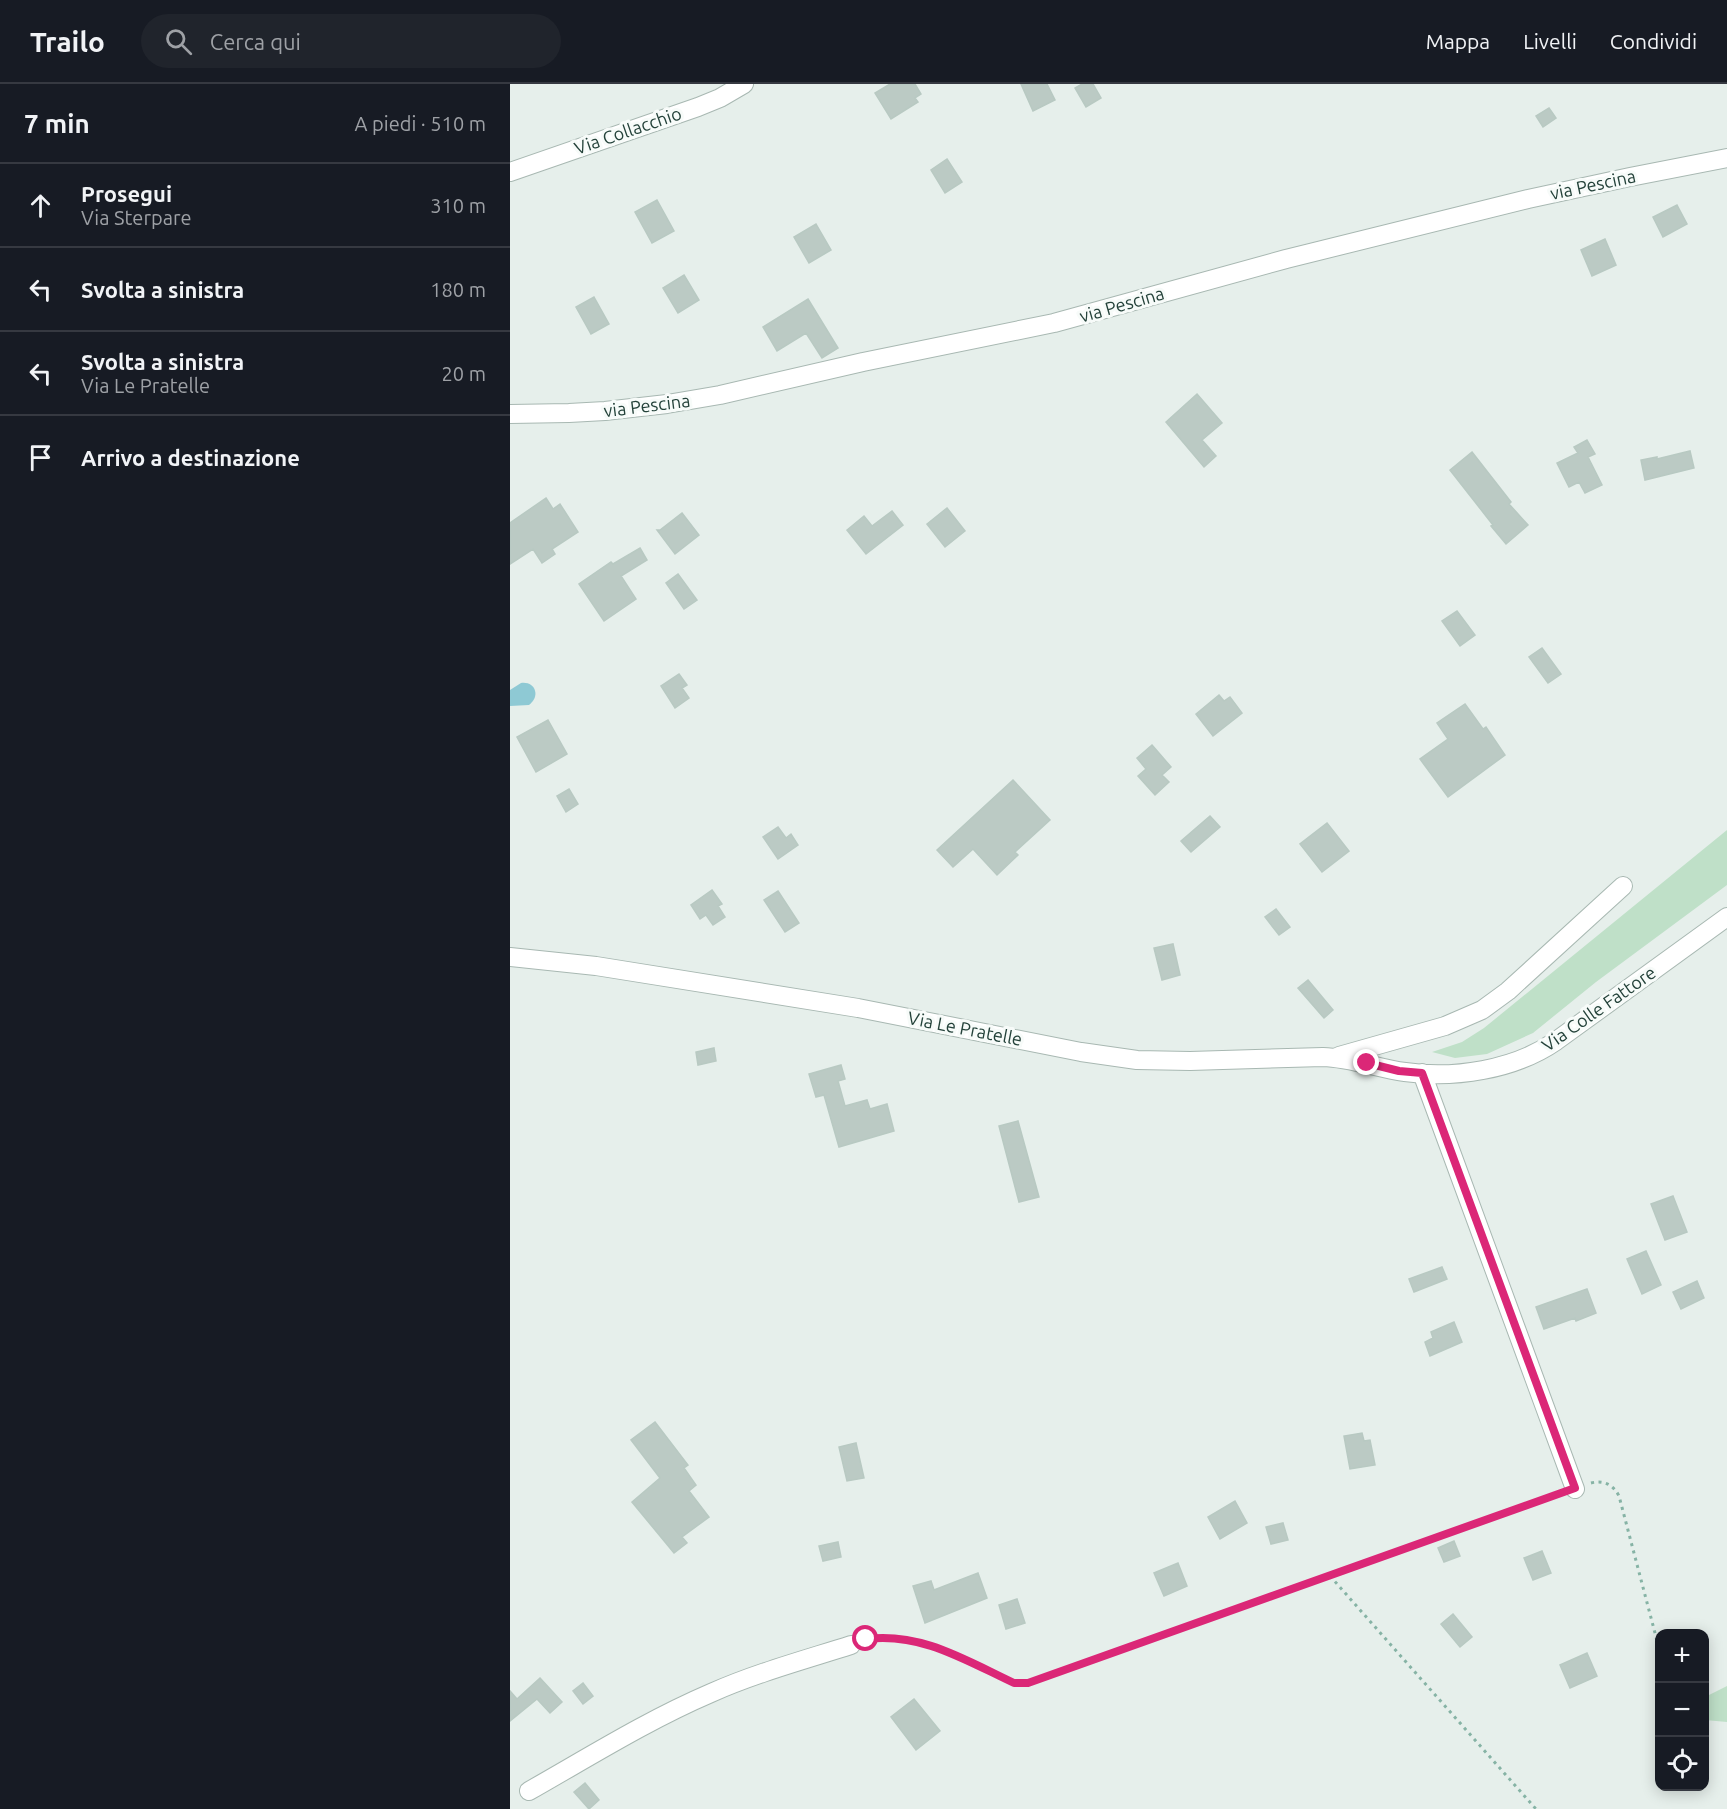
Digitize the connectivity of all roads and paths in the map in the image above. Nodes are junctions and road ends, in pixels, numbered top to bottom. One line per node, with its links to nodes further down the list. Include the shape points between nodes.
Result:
1 (744, 84): 3 (street, Via Collacchio, via 698,107)
2 (1727, 158): 4 (street, via Pescina, via 1516,202 1029,329 720,395 569,414)
3 (510, 172)
4 (510, 414)
5 (1623, 886): 8 (street, via 1482,1010 1445,1026)
6 (1727, 917): 9 (street, Via Colle Fattore, via 1537,1053 1477,1070)
7 (510, 957): 8 (street, Via Le Pratelle, via 596,966 858,1008 1137,1060)
8 (1334, 1058): 9 (street, Via Le Pratelle)
9 (1422, 1073): 10 (street)
10 (1575, 1488): 11 (path); 12 (path, via 1598,1482 1617,1491)
11 (1330, 1576): 13 (path, via 1028,1683 1014,1683 932,1645 911,1640 884,1637); 15 (path)
12 (1655, 1637)
13 (850, 1645): 14 (street, via 703,1696)
14 (529, 1791)
15 (1536, 1809)

